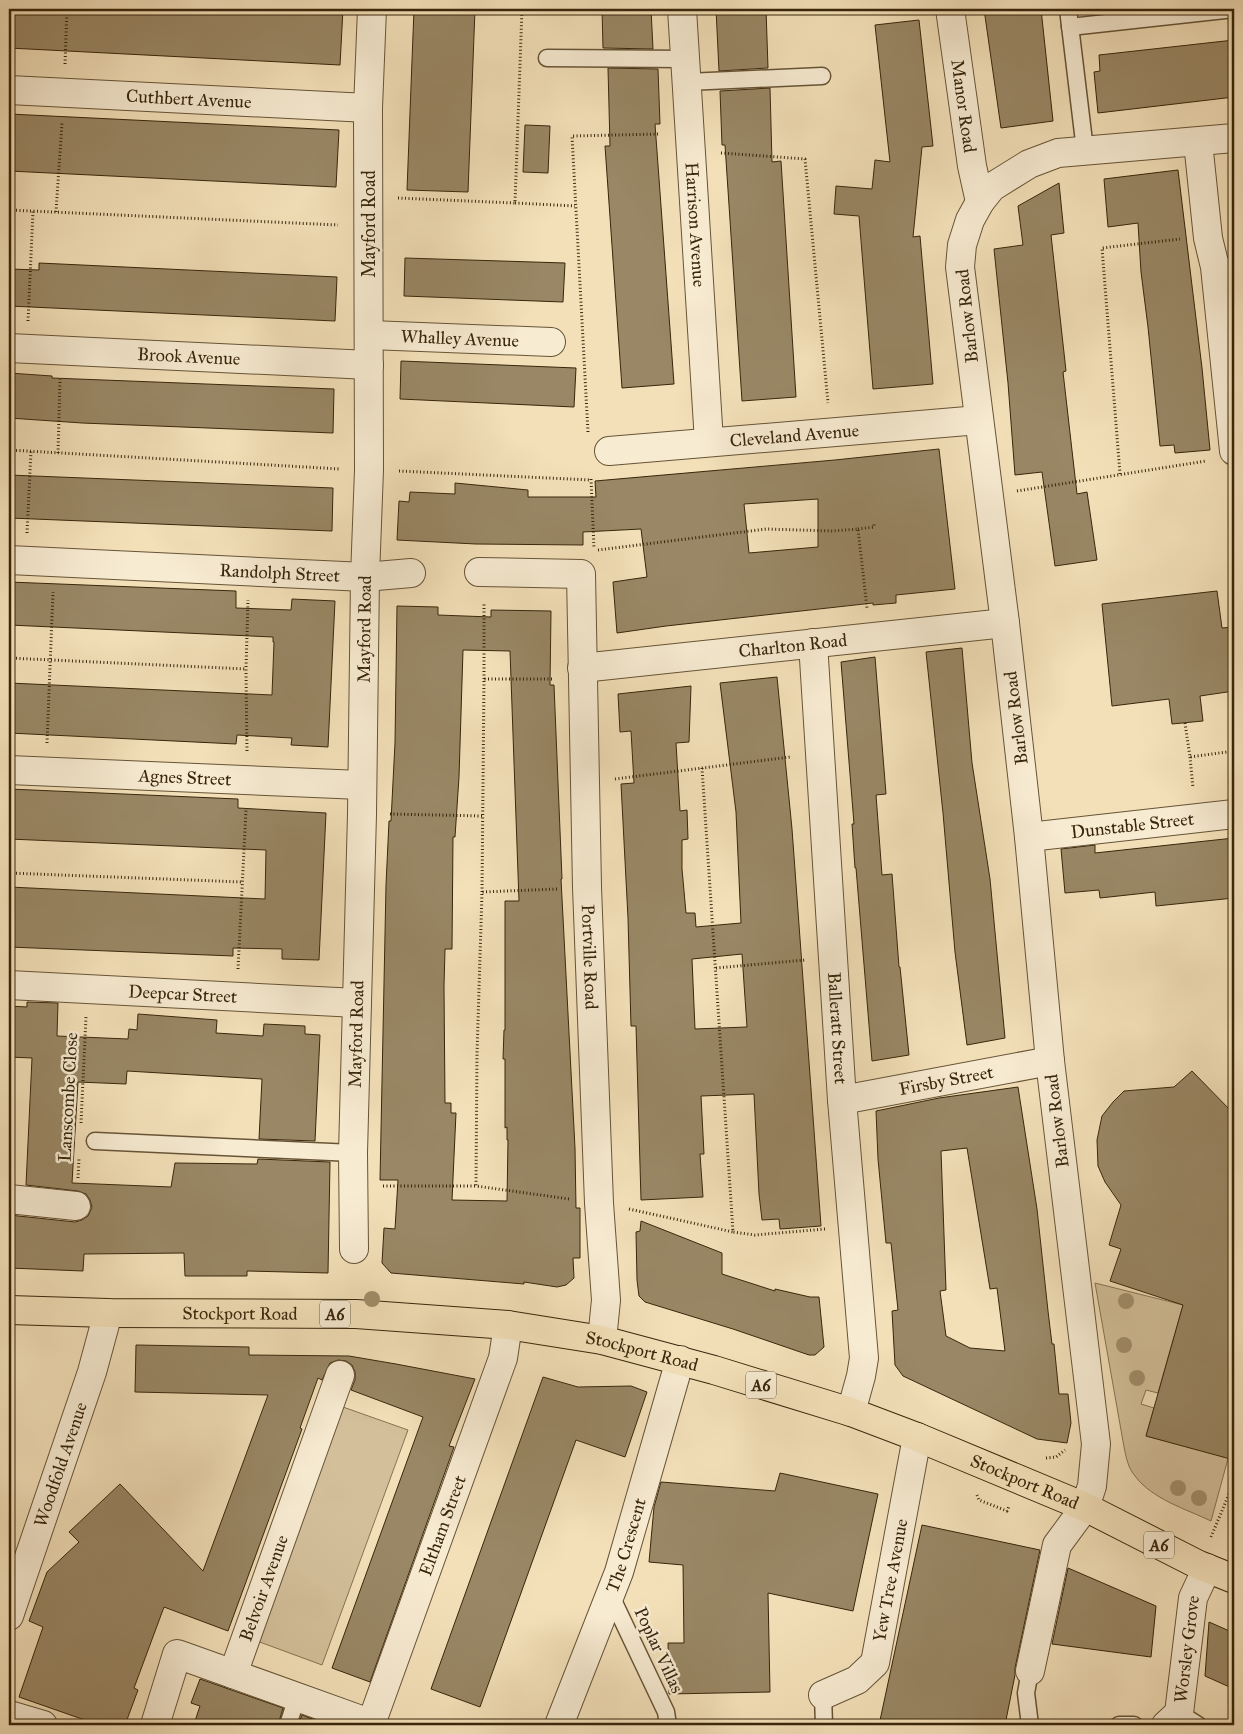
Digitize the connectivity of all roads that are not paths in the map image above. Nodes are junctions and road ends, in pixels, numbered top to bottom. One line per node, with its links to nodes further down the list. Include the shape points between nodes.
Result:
1 (372, 9): 11 (street, Mayford Road)
2 (682, 9): 8 (street, Harrison Avenue)
3 (950, 9): 15 (street, Manor Road)
4 (1068, 9): 6 (lane)
5 (1234, 9): 6 (lane)
6 (1070, 27): 14 (lane)
7 (547, 58): 8 (lane)
8 (686, 70): 9 (lane); 22 (street, Harrison Avenue)
9 (822, 76)
10 (9, 90): 11 (street, Cuthbert Avenue)
11 (368, 108): 17 (street, Mayford Road)
12 (1234, 138): 13 (street, Barlow Road)
13 (1198, 142): 14 (street, Barlow Road); 16 (street, via 1208,238)
14 (1085, 150): 15 (street, Barlow Road, via 1058,153 1028,164 992,187)
15 (980, 202): 21 (street, Barlow Road, via 962,245 960,267)
16 (1225, 267): 24 (street)
17 (370, 335): 18 (street, Whalley Avenue); 20 (street, Mayford Road)
18 (551, 342)
19 (18, 348): 20 (street, Brook Avenue)
20 (368, 365): 28 (street, Mayford Road)
21 (979, 420): 22 (street, Cleveland Avenue); 29 (street, Barlow Road)
22 (709, 442): 23 (street, Cleveland Avenue)
23 (609, 450)
24 (1225, 455)
25 (17, 560): 28 (street, Randolph Street)
26 (482, 572): 31 (street, Portville Road, via 582,574)
27 (411, 573): 28 (street, Randolph Street)
28 (365, 577): 33 (street, Mayford Road)
29 (1005, 623): 30 (street, Charlton Road); 35 (street, Barlow Road)
30 (813, 643): 31 (street, Charlton Road); 39 (street, Balleratt Street)
31 (582, 673): 48 (street, Portville Road, via 599,1203 606,1300)
32 (9, 770): 33 (street, Agnes Street)
33 (362, 785): 37 (street, Mayford Road)
34 (1234, 814): 35 (street, Dunstable Street)
35 (1029, 837): 38 (street, Barlow Road)
36 (9, 985): 37 (street, Deepcar Street)
37 (357, 1003): 41 (street, Mayford Road)
38 (1050, 1061): 39 (street, Firsby Street); 53 (street, Barlow Road, via 1095,1435 1094,1478)
39 (842, 1100): 51 (street, Balleratt Street, via 864,1358)
40 (95, 1141): 41 (lane)
41 (353, 1153): 44 (street, Mayford Road)
42 (9, 1199): 43 (street)
43 (76, 1206)
44 (354, 1249)
45 (9, 1310): 46 (highway, Stockport Road / A6)
46 (108, 1313): 47 (highway, Stockport Road / A6, via 356,1314); 57 (street, Woodfold Avenue, via 92,1372)
47 (508, 1325): 48 (highway, Stockport Road / A6); 64 (street, Eltham Street, via 503,1358)
48 (602, 1340): 49 (highway, Stockport Road / A6)
49 (680, 1360): 51 (highway, Stockport Road / A6); 56 (street, The Crescent)
50 (340, 1376): 59 (street, Belvoir Avenue)
51 (850, 1412): 52 (highway, Stockport Road / A6)
52 (917, 1437): 53 (highway, Stockport Road / A6); 60 (street, Yew Tree Avenue, via 876,1663 857,1680)
53 (1085, 1507): 54 (highway, Stockport Road / A6); 58 (street, Barlow Road, via 1057,1545)
54 (1203, 1567): 55 (highway, Stockport Road / A6); 63 (street, Worsley Grove, via 1193,1598)
55 (1234, 1579)
56 (610, 1594): 68 (street, The Crescent); 69 (lane, Poplar Villas, via 666,1712)
57 (9, 1616)
58 (1030, 1671): 71 (lane, via 1026,1693)
59 (232, 1674): 61 (street); 66 (street, via 177,1654)
60 (823, 1695): 70 (lane)
61 (298, 1697): 64 (street); 67 (lane)
62 (9, 1715): 65 (street)
63 (1181, 1721)
64 (373, 1724)
65 (44, 1725)
66 (155, 1725)
67 (288, 1725)
68 (559, 1725)
69 (668, 1725)
70 (824, 1725)
71 (1030, 1725)
72 (1120, 1725): 73 (lane)
73 (1134, 1725)

